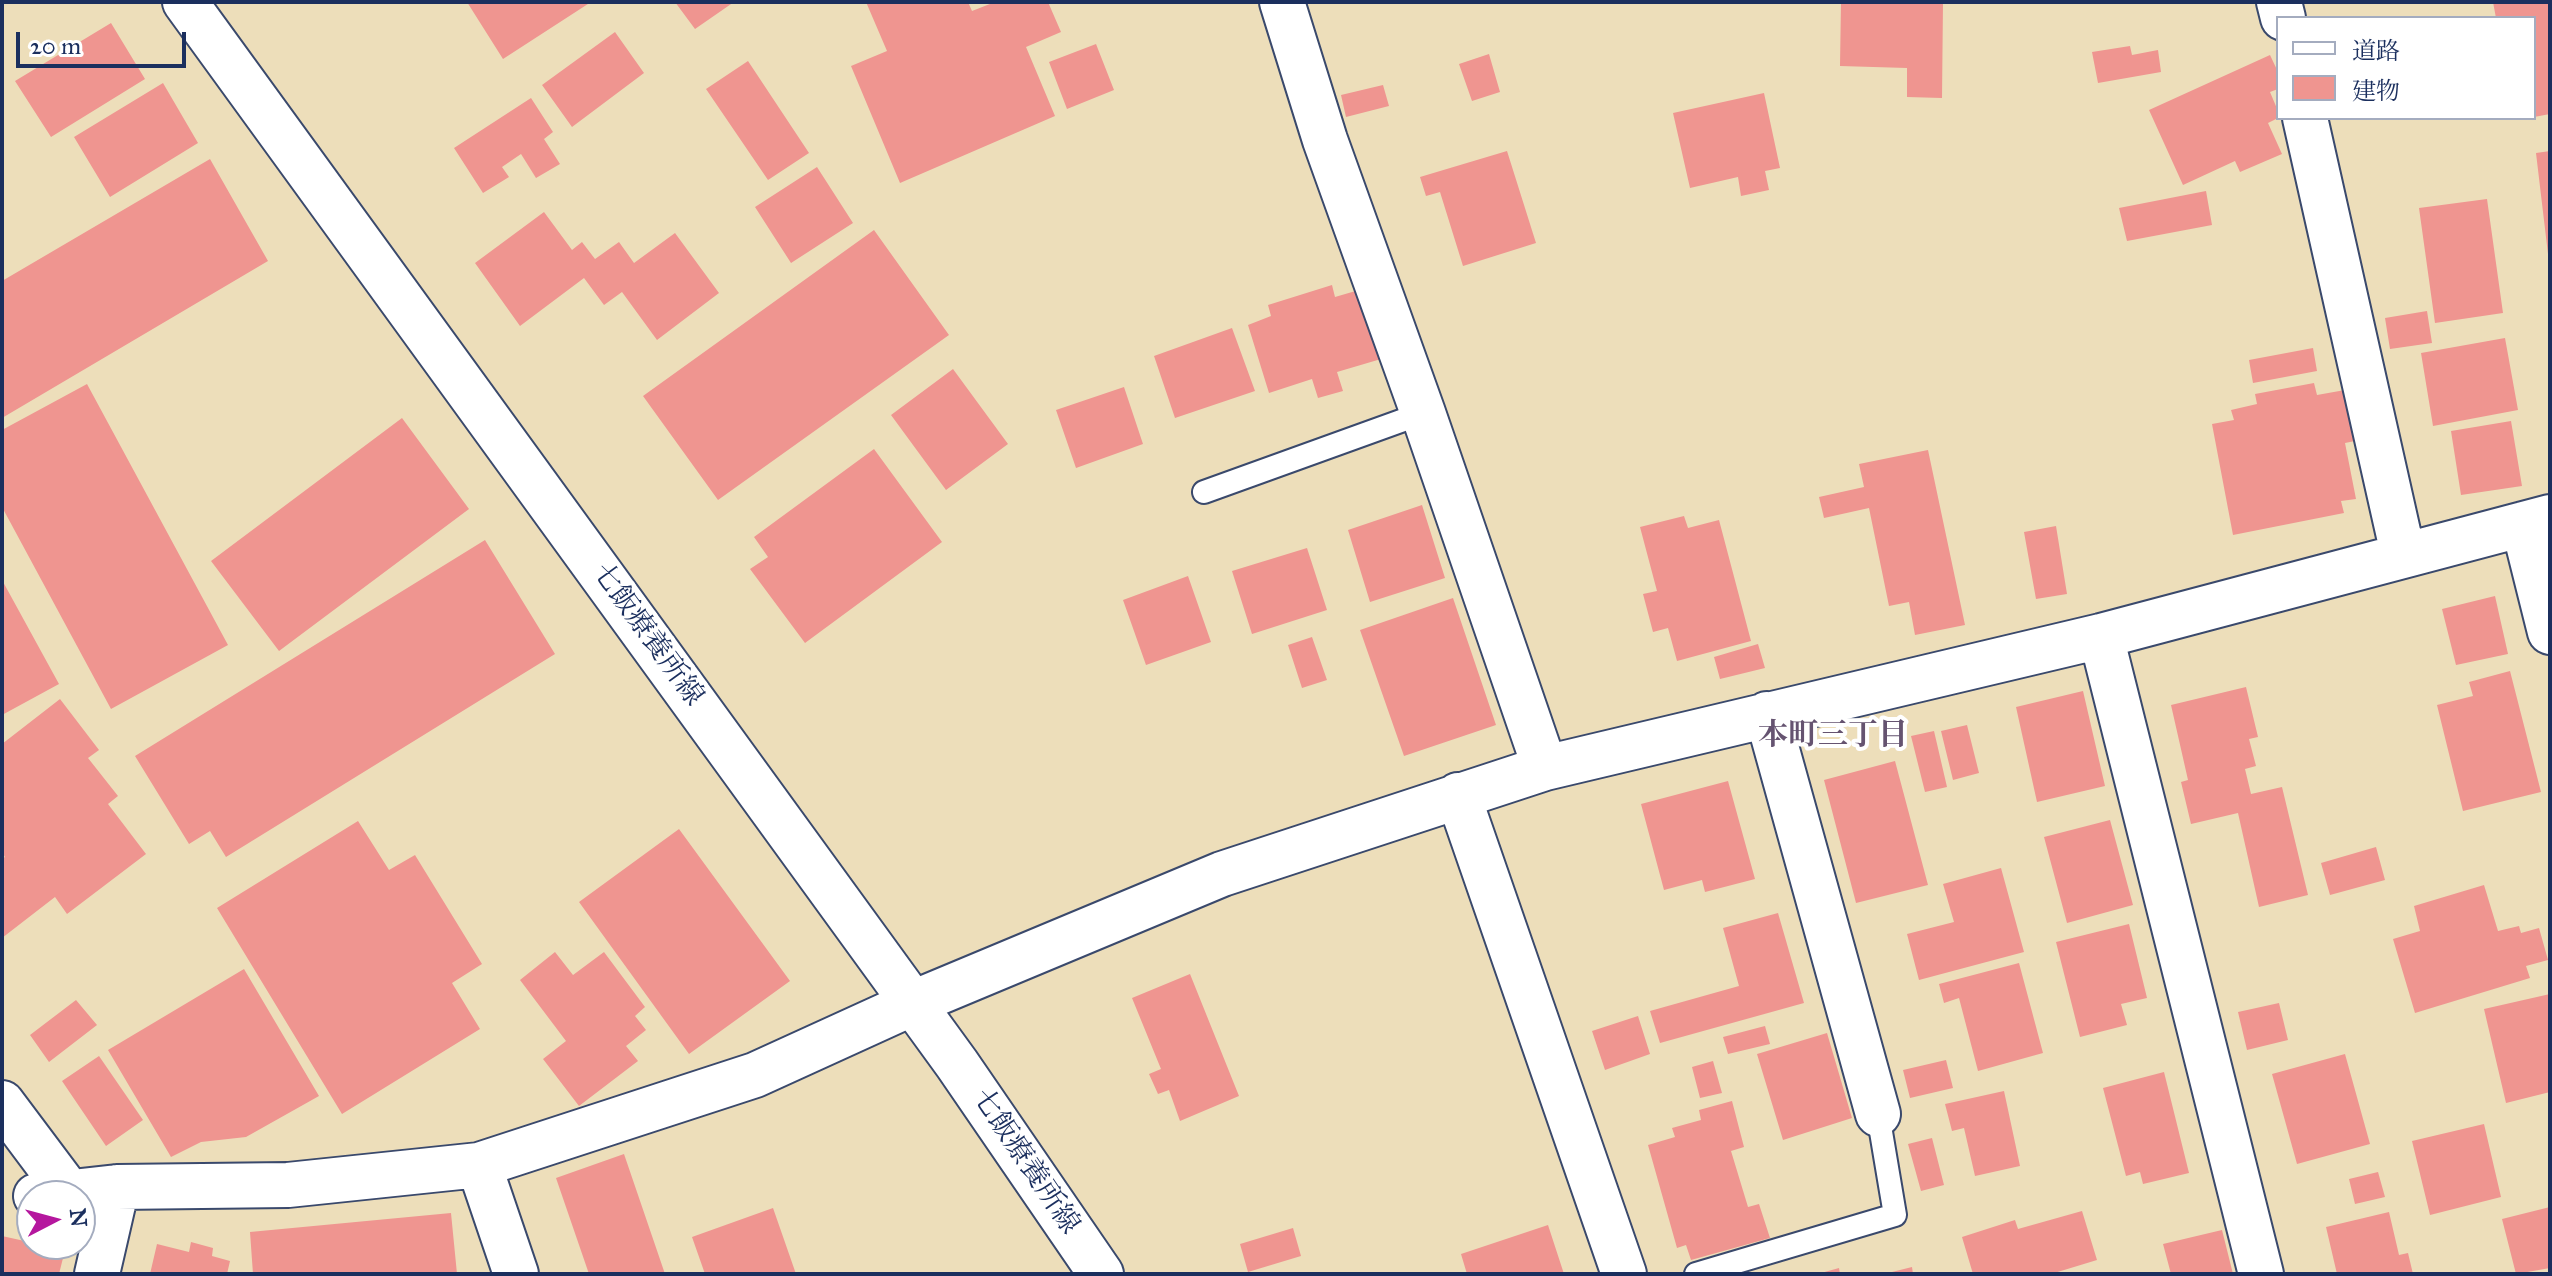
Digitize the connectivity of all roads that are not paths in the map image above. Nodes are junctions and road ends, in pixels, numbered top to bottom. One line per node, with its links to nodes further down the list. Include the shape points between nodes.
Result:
1 (185, 2): 13 (street, 七飯療養所線)
2 (1282, 2): 4 (street, via 1325,140)
3 (2305, 120): 7 (street)
4 (1423, 413): 5 (lane); 11 (street)
5 (1204, 492)
6 (2536, 520): 7 (street); 8 (street)
7 (2403, 554): 9 (street)
8 (2550, 632)
9 (2101, 636): 10 (street); 25 (street)
10 (1767, 714): 11 (street); 15 (street)
11 (1545, 768): 12 (street)
12 (1458, 795): 13 (street, via 1222,874); 23 (street)
13 (913, 1003): 16 (street, via 755,1075); 22 (street, 七飯療養所線)
14 (2, 1103): 17 (street)
15 (1878, 1114): 24 (lane, via 1895,1215)
16 (479, 1165): 18 (street, via 288,1185); 21 (street)
17 (38, 1180)
18 (117, 1187): 19 (street); 20 (street)
19 (96, 1189)
20 (97, 1274)
21 (516, 1274)
22 (1101, 1274)
23 (1624, 1274)
24 (1696, 1274)
25 (2261, 1274)

